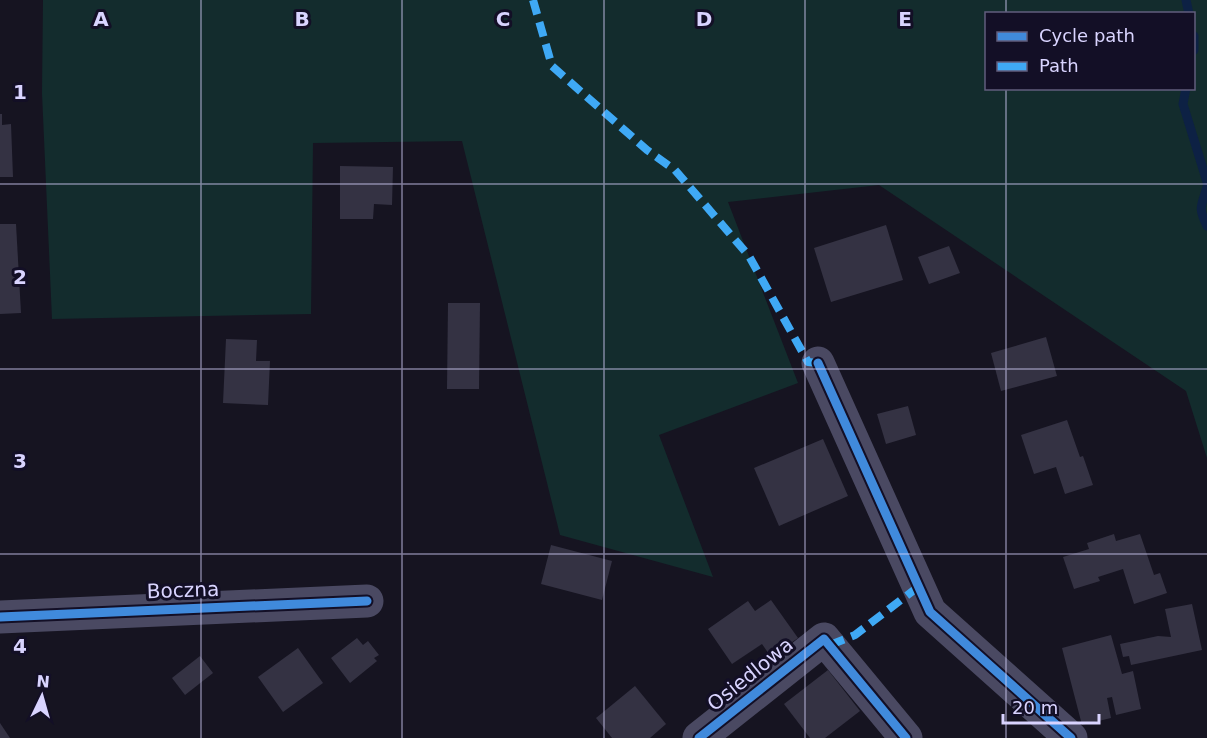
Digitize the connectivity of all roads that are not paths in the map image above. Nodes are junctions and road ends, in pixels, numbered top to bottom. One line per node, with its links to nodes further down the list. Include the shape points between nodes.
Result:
1 (818, 363): 6 (street, via 930,612)
2 (367, 601): 3 (street, Boczna)
3 (0, 616)
4 (699, 738): 5 (street, Osiedlowa, via 824,639)
5 (906, 738)
6 (1071, 738)

